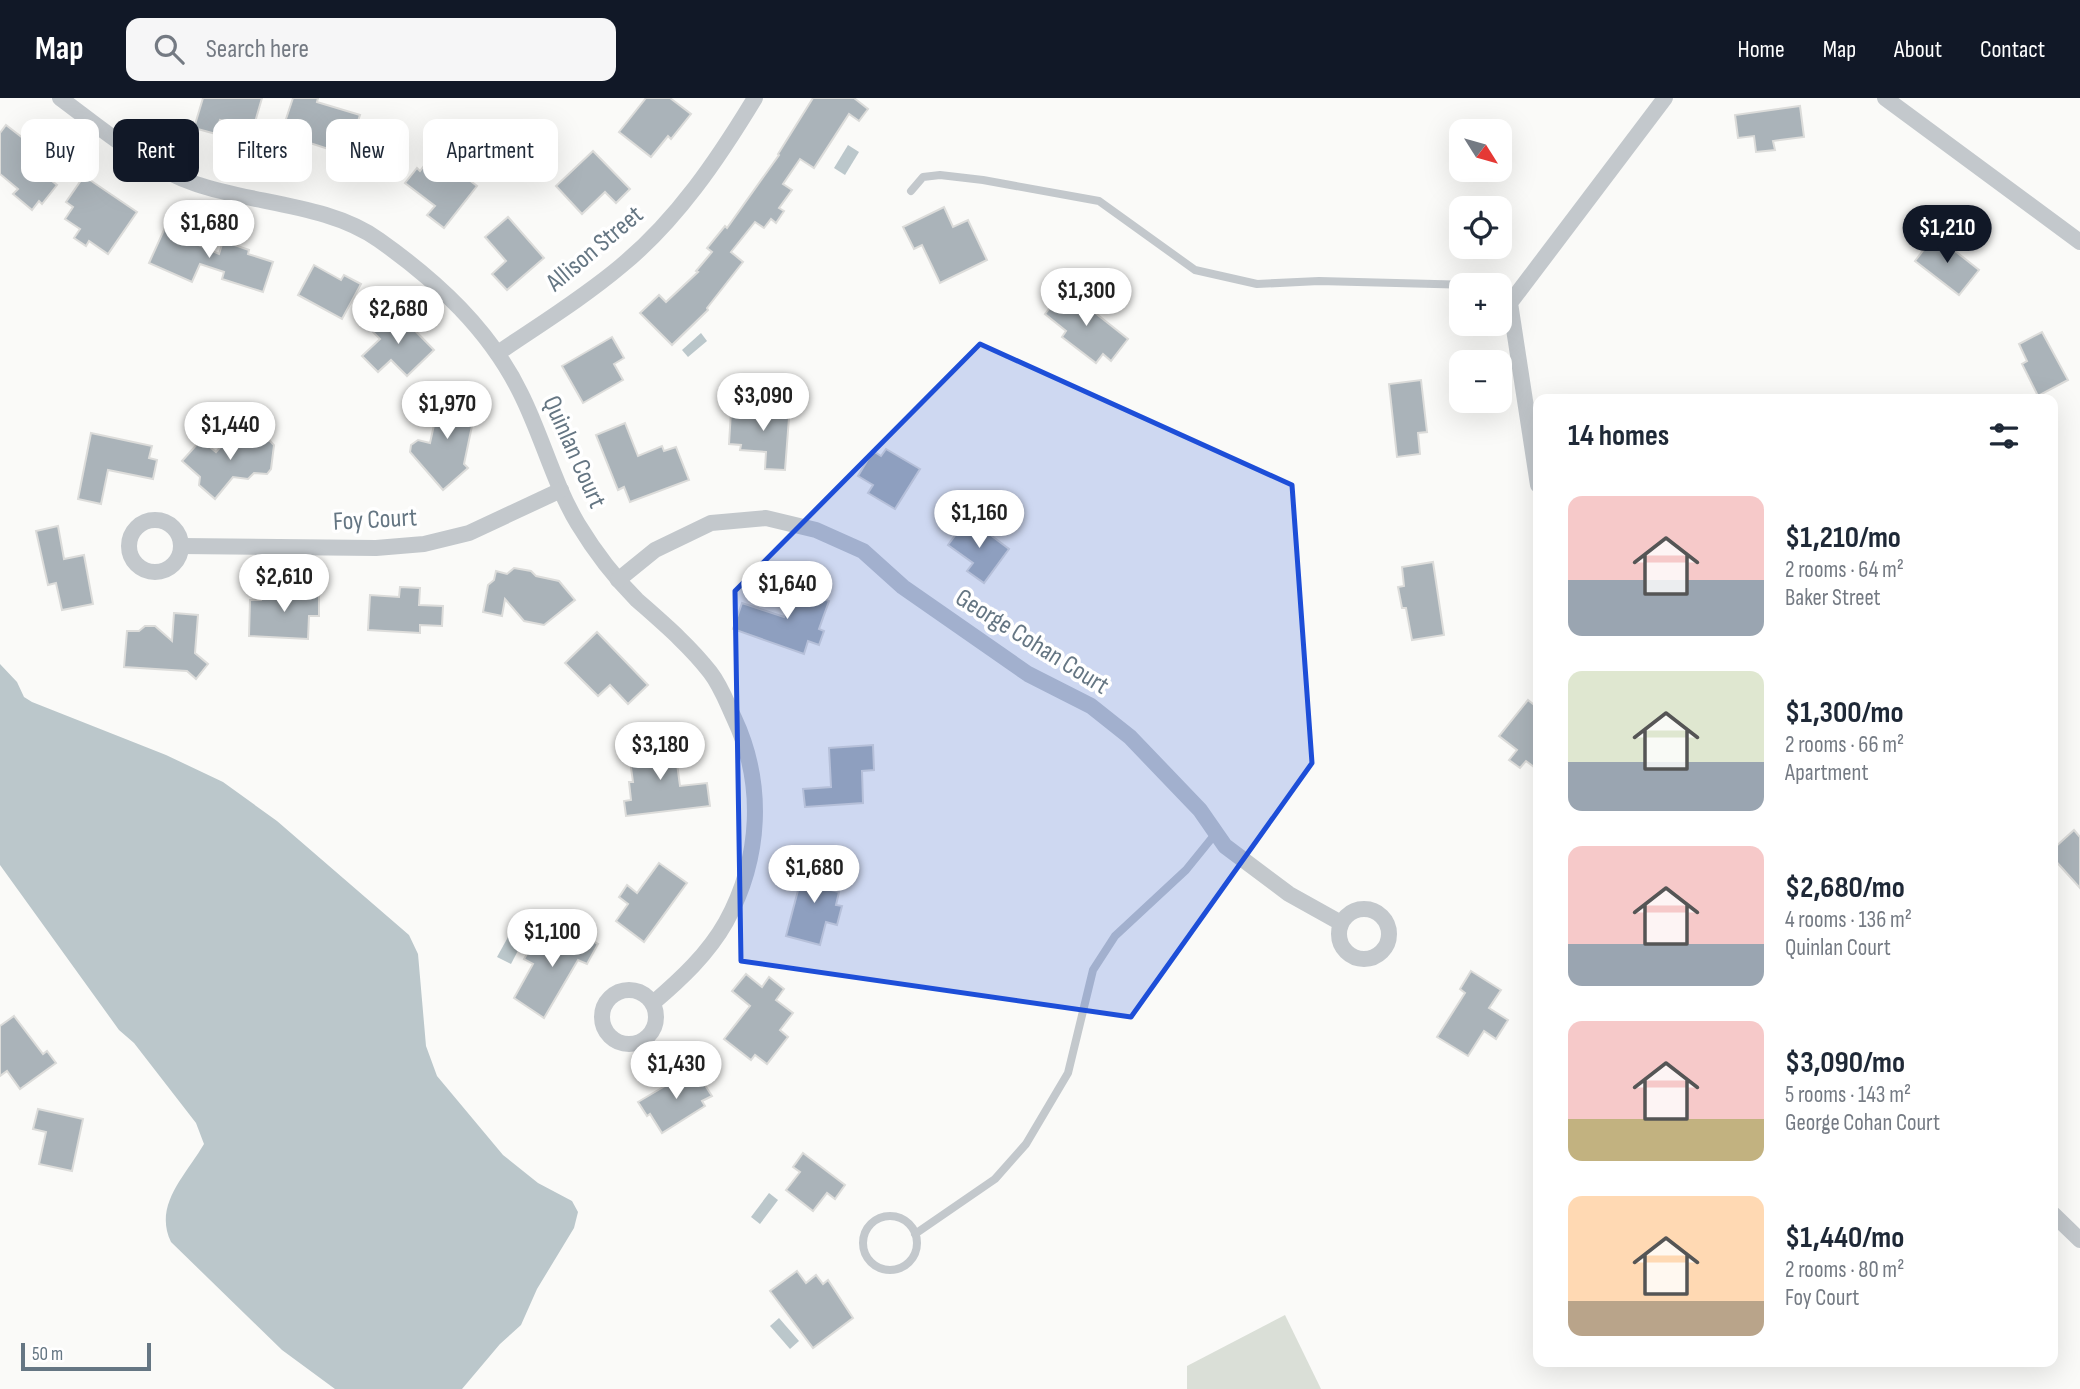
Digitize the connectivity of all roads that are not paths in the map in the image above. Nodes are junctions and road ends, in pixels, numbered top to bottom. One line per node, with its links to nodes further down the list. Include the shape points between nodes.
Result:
1 (60, 98): 10 (street, Quinlan Court, via 169,173 228,194 310,209 375,237 447,294)
2 (755, 98): 10 (street, Allison Street, via 727,144 662,227 622,265)
3 (1665, 98): 8 (street)
4 (1885, 98): 6 (street)
5 (911, 191): 7 (lane, via 923,177 940,175 1099,201 1195,270 1257,284)
6 (2080, 242)
7 (1449, 284)
8 (1512, 289)
9 (1512, 336): 11 (street)
10 (498, 353): 12 (street, Quinlan Court, via 521,393)
11 (1533, 457)
12 (561, 489): 13 (street, Foy Court, via 469,533 424,544 376,548); 14 (street, Quinlan Court, via 595,551)
13 (181, 546)
14 (618, 580): 15 (street, George Cohan Court, via 654,550 711,523 766,518 816,530 863,551 903,587 1028,674 1091,706 1130,737); 17 (street, Quinlan Court, via 712,675 741,732 753,769 756,825 737,899 704,953)
15 (1216, 833): 16 (street, George Cohan Court, via 1225,846 1289,894); 19 (lane, via 1186,870 1115,936 1093,970 1068,1073 1026,1144 995,1180)
16 (1341, 923)
17 (653, 1003)
18 (2058, 1219): 20 (street)
19 (915, 1234): 19 (lane, via 915,1251 897,1269 879,1268 863,1248 866,1230 878,1218 896,1216)
20 (2080, 1240)

